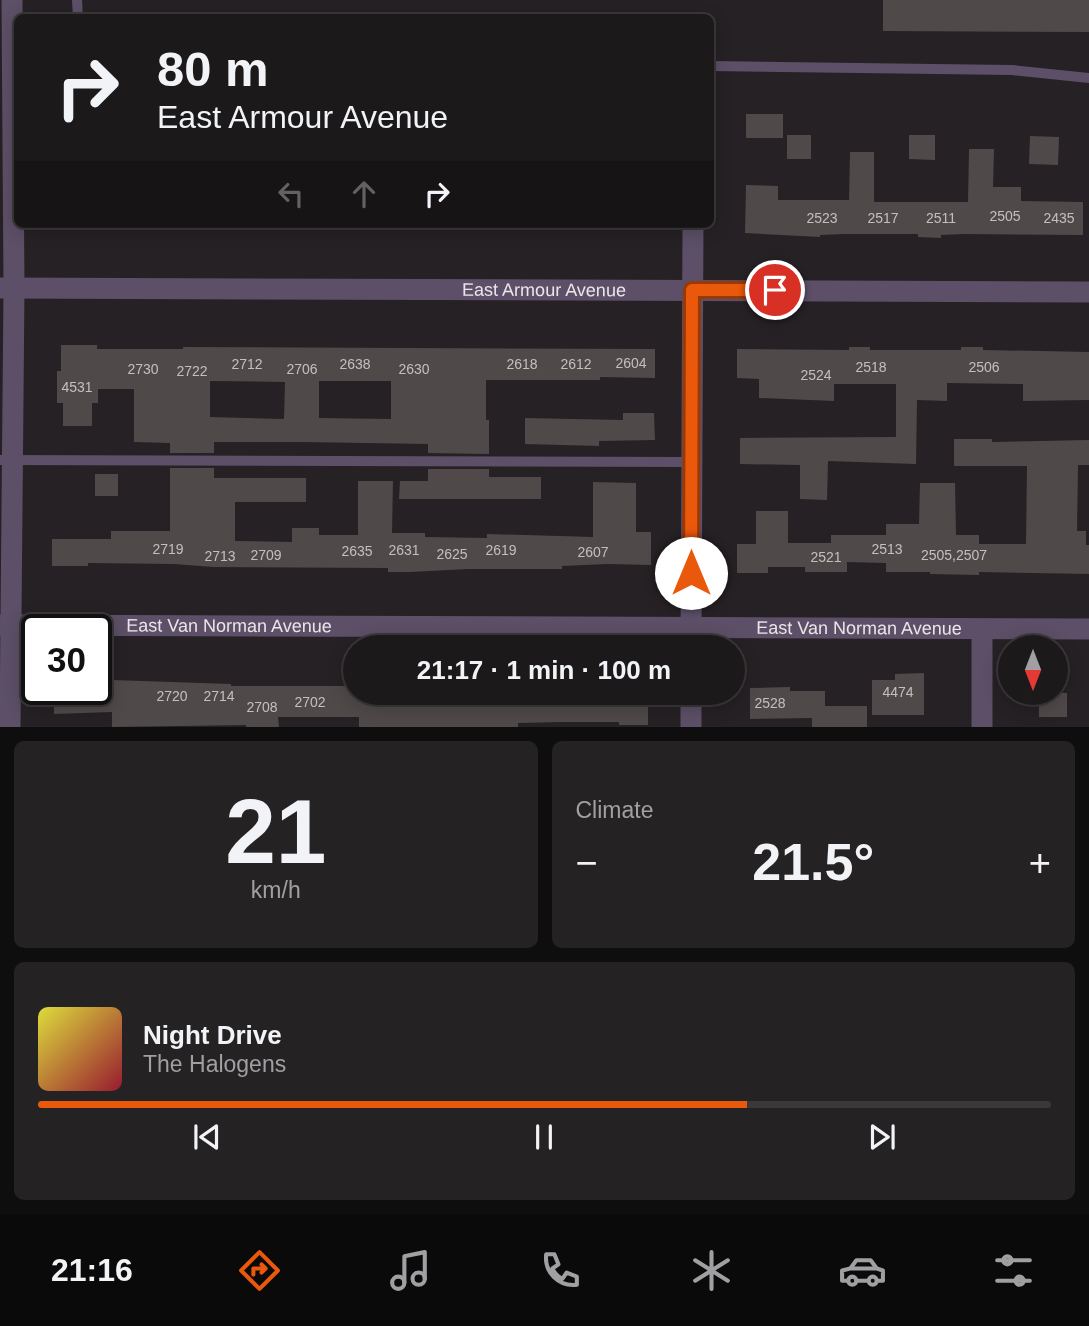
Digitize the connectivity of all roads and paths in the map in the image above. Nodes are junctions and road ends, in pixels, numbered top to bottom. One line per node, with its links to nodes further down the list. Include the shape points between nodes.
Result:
1 (12, 0): 4 (street)
2 (714, 66): 3 (lane, via 1012,69)
3 (1089, 78)
4 (10, 107): 6 (street)
5 (693, 228): 7 (street)
6 (7, 288): 7 (street, East Armour Avenue); 9 (street)
7 (692, 290): 8 (street, East Armour Avenue); 10 (street)
8 (1089, 292)
9 (6, 460): 10 (lane); 11 (street)
10 (692, 463): 15 (street)
11 (5, 625): 14 (street, East Van Norman Avenue); 18 (street)
12 (982, 629): 13 (street, East Van Norman Avenue); 16 (street, East Van Norman Avenue); 20 (street)
13 (1089, 629)
14 (533, 635)
15 (691, 635)
16 (745, 636)
17 (691, 705): 19 (street)
18 (10, 727)
19 (691, 727)
20 (982, 727)

